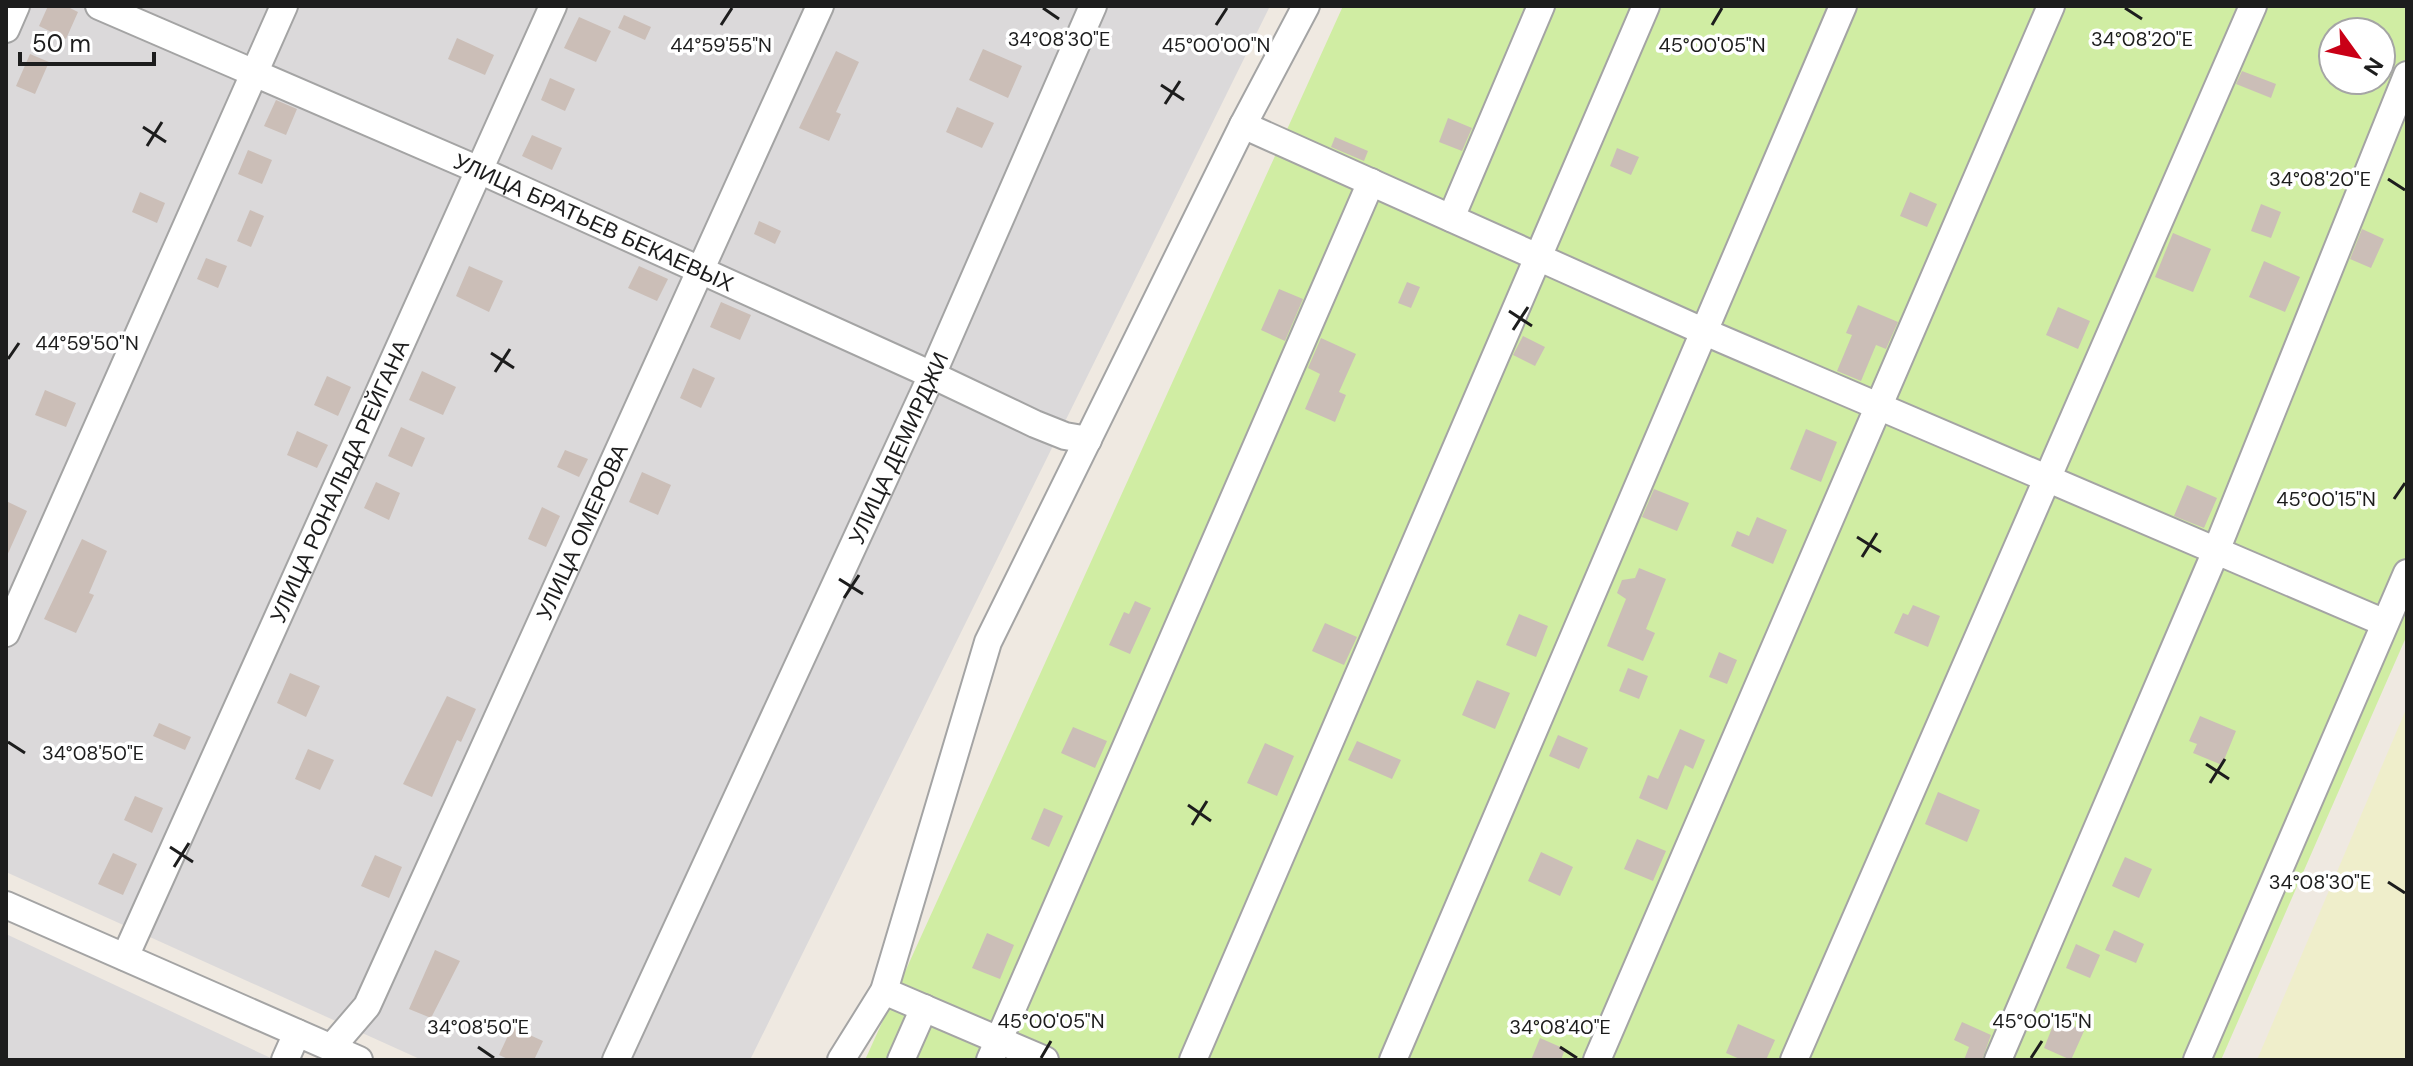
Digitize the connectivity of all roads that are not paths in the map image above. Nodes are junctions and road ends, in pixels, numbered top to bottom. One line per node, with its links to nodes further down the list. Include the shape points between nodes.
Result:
1 (16, 6): 13 (street)
2 (99, 6): 14 (street, УЛИЦА БРАТЬЕВ БЕКАЕВЫХ)
3 (284, 6): 14 (street)
4 (553, 6): 17 (street, УЛИЦА РОНАЛЬДА РЕЙГАНА)
5 (820, 6): 21 (street, УЛИЦА ОМЕРОВА)
6 (1093, 6): 23 (street, УЛИЦА ДЕМИРДЖИ)
7 (1306, 6): 16 (street)
8 (1541, 6): 19 (street)
9 (1646, 6): 20 (street)
10 (1843, 6): 22 (street)
11 (2051, 6): 24 (street)
12 (2253, 6): 26 (street)
13 (6, 29)
14 (254, 73): 17 (street, УЛИЦА БРАТЬЕВ БЕКАЕВЫХ); 30 (street)
15 (2407, 75): 27 (street)
16 (1243, 125): 18 (street); 25 (street)
17 (479, 170): 21 (street, УЛИЦА БРАТЬЕВ БЕКАЕВЫХ); 32 (street, УЛИЦА РОНАЛЬДА РЕЙГАНА)
18 (1371, 182): 19 (street); 37 (street)
19 (1451, 218): 20 (street)
20 (1537, 257): 22 (street); 44 (street)
21 (702, 271): 23 (street, УЛИЦА БРАТЬЕВ БЕКАЕВЫХ); 36 (street, УЛИЦА ОМЕРОВА, via 367,1006)
22 (1705, 332): 24 (street); 45 (street)
23 (932, 375): 25 (street, УЛИЦА БРАТЬЕВ БЕКАЕВЫХ, via 1035,424); 40 (street, УЛИЦА ДЕМИРДЖИ)
24 (1879, 406): 26 (street); 46 (street)
25 (1088, 440): 33 (street, via 988,642)
26 (2049, 479): 27 (street); 47 (street)
27 (2216, 551): 29 (street); 48 (street)
28 (2407, 573): 29 (street)
29 (2385, 623): 49 (street)
30 (6, 633)
31 (6, 905): 32 (street)
32 (125, 957): 35 (street)
33 (884, 991): 34 (street); 41 (street)
34 (924, 1008): 37 (street); 42 (street)
35 (297, 1033): 36 (street); 38 (street)
36 (331, 1048): 39 (street)
37 (994, 1050): 43 (street)
38 (285, 1060)
39 (359, 1060)
40 (616, 1060)
41 (841, 1060)
42 (901, 1060)
43 (1045, 1060)
44 (1193, 1060)
45 (1393, 1060)
46 (1597, 1060)
47 (1794, 1060)
48 (1998, 1060)
49 (2197, 1060)

